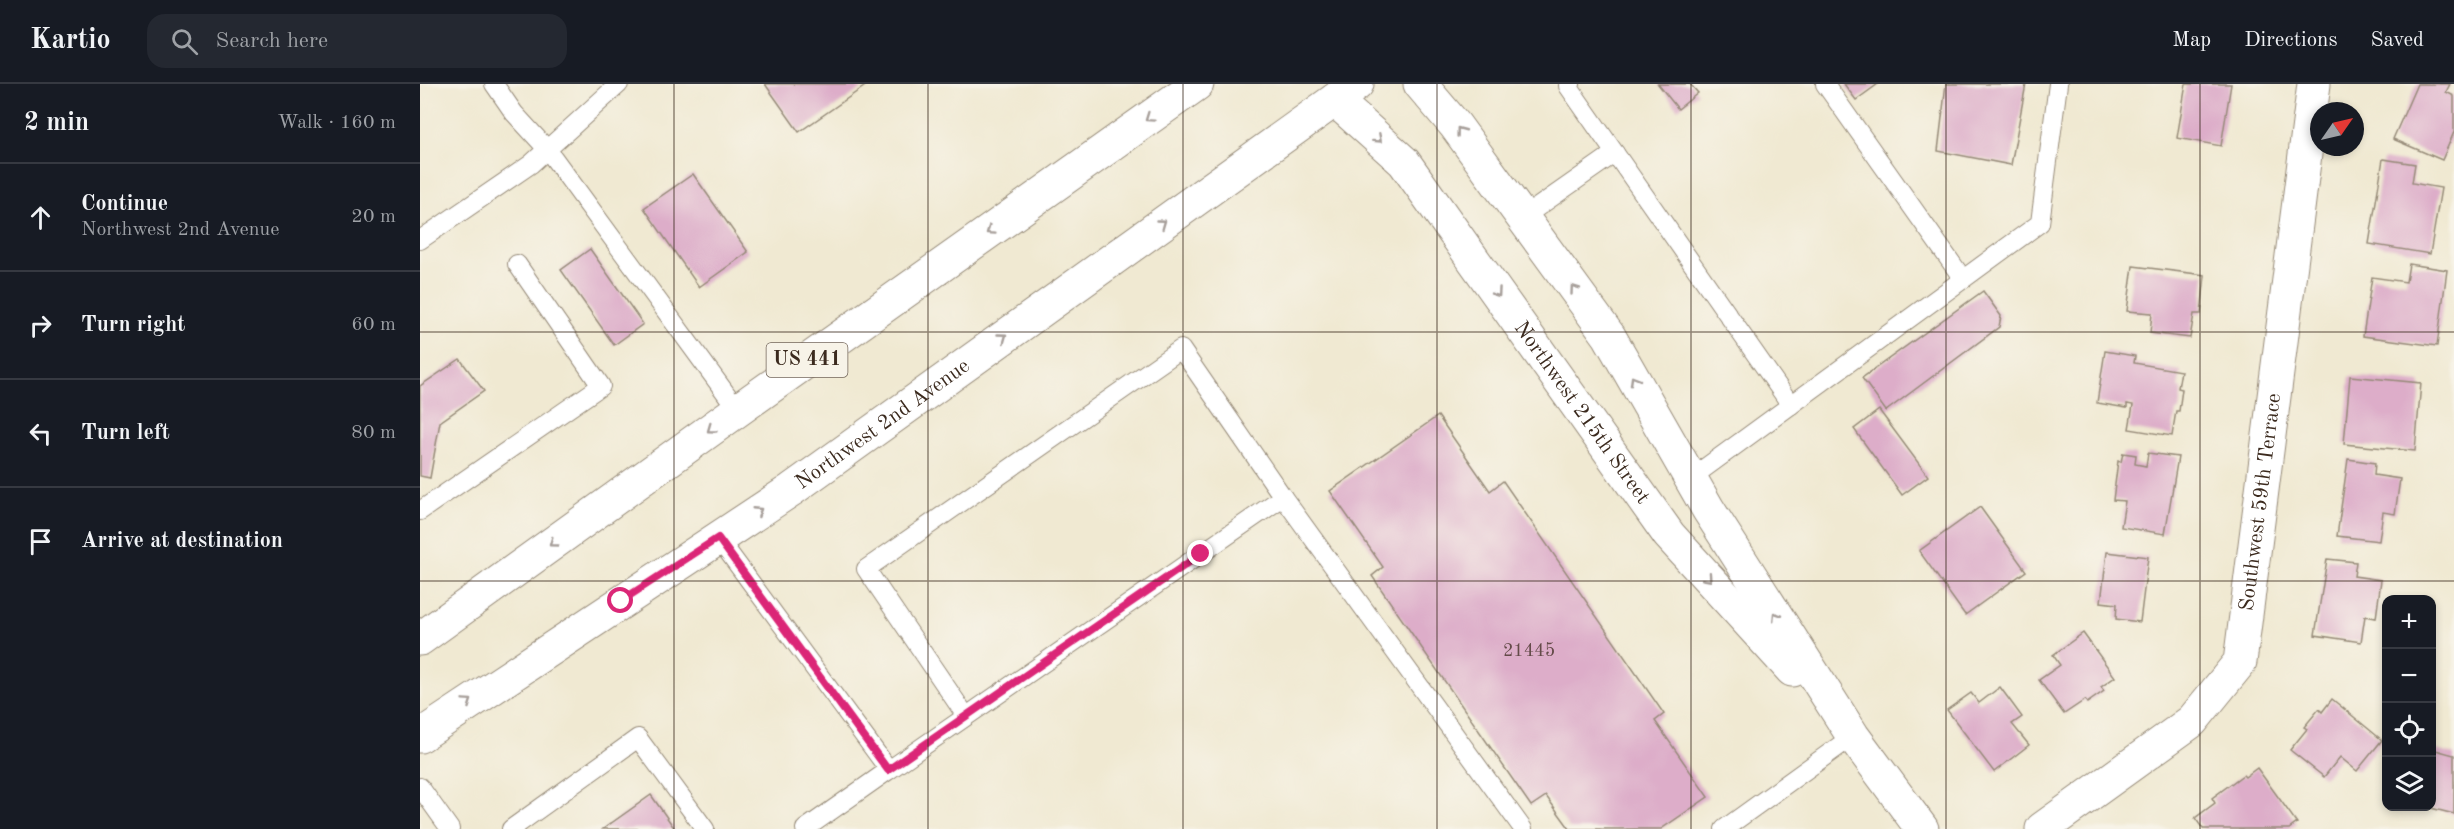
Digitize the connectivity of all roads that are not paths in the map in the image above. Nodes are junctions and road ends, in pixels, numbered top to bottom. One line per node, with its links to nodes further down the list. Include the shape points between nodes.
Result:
1 (494, 84): 10 (lane)
2 (619, 84): 10 (lane)
3 (1197, 84): 17 (street, US 441, one-way to 17)
4 (1420, 84): 12 (street, Northwest 215th Street, one-way to 4, via 1455,125)
5 (1571, 84): 11 (lane, via 1568,86)
6 (1825, 84): 15 (lane)
7 (2058, 84): 15 (lane, via 2040,224)
8 (2314, 84): 35 (street, Southwest 59th Terrace, via 2240,662 2192,721)
9 (1337, 89): 21 (street, Northwest 2nd Avenue, one-way to 9, via 791,490); 25 (street, Northwest 215th Street, one-way to 25, via 1404,162 1669,535)
10 (547, 149): 13 (lane); 17 (lane)
11 (1615, 153): 12 (lane); 16 (lane)
12 (1522, 218): 18 (street, Northwest 215th Street, one-way to 12, via 1609,336)
13 (420, 240)
14 (517, 264): 20 (lane, via 601,386)
15 (1963, 279): 16 (lane)
16 (1791, 405): 18 (lane)
17 (738, 410): 22 (street, US 441, one-way to 22)
18 (1691, 478): 25 (street, Northwest 215th Street, one-way to 18)
19 (1283, 497): 23 (lane); 23 (lane, via 1181,349 866,569); 32 (lane)
20 (420, 511)
21 (718, 538): 24 (street, Northwest 2nd Avenue, one-way to 21); 26 (lane)
22 (420, 639)
23 (966, 716): 26 (lane)
24 (420, 736)
25 (1852, 736): 33 (lane); 34 (street, Northwest 215th Street)
26 (888, 770): 31 (lane)
27 (420, 787): 28 (lane)
28 (450, 829)
29 (511, 829): 30 (lane, via 638,738)
30 (705, 829)
31 (805, 829)
32 (1523, 829)
33 (1724, 829)
34 (1922, 829)
35 (2042, 829)

